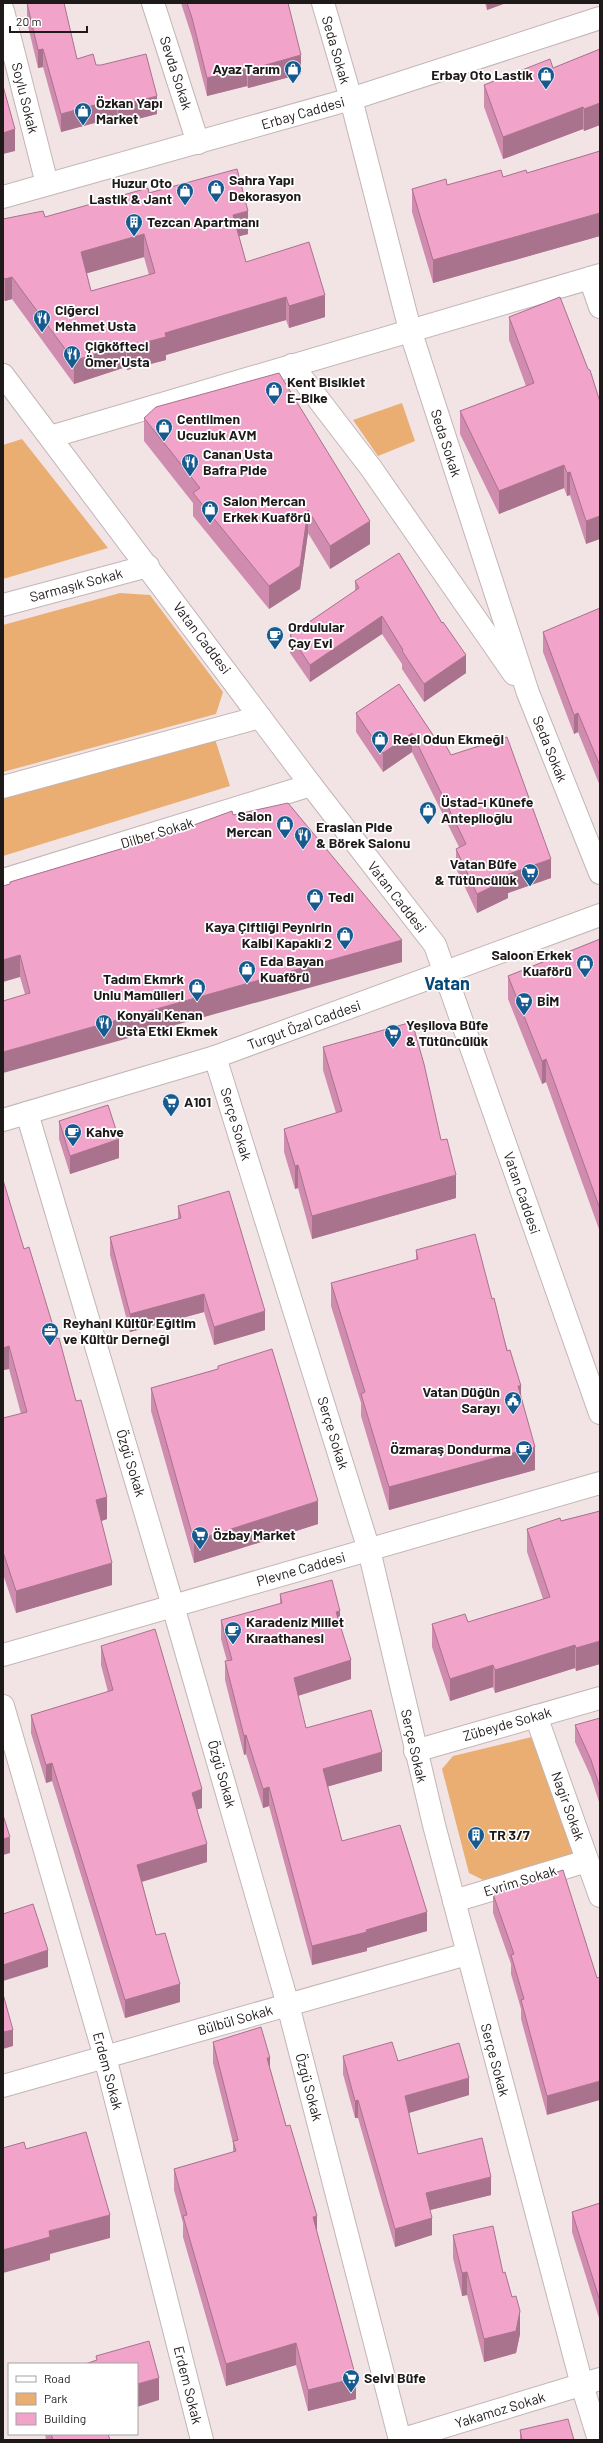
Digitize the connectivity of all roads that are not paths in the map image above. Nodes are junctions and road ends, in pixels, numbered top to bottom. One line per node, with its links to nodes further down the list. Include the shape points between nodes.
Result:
1 (153, 3): 6 (street, Sevda Sokak)
2 (323, 3): 5 (street, Seda Sokak)
3 (3, 11): 7 (street, Soylu Sokak)
4 (600, 18): 5 (street, Erbay Caddesi)
5 (351, 99): 6 (street, Erbay Caddesi); 11 (street, Seda Sokak)
6 (198, 143): 7 (street, Erbay Caddesi)
7 (47, 184): 8 (street, Erbay Caddesi)
8 (3, 197)
9 (595, 276): 10 (street); 11 (street)
10 (600, 307)
11 (410, 330): 12 (street); 18 (street, Seda Sokak)
12 (292, 365): 15 (street); 18 (street, via 371,468)
13 (3, 375): 14 (street, Vatan Caddesi)
14 (10, 394): 15 (street, Vatan Caddesi)
15 (50, 437): 16 (street, Vatan Caddesi)
16 (148, 566): 17 (street, Sarmaşık Sokak); 19 (street, Vatan Caddesi)
17 (3, 605)
18 (528, 693): 22 (street, Seda Sokak)
19 (260, 717): 20 (street, Vatan Caddesi); 21 (street)
20 (311, 785): 23 (street, Dilber Sokak); 25 (street, Vatan Caddesi, via 435,945)
21 (3, 787)
22 (600, 873)
23 (3, 880)
24 (600, 915): 25 (street, Turgut Özal Caddesi)
25 (446, 971): 26 (street, Turgut Özal Caddesi, via 421,983); 29 (street, Vatan Caddesi)
26 (215, 1057): 27 (street, Turgut Özal Caddesi); 31 (street, Serçe Sokak)
27 (27, 1113): 28 (street, Turgut Özal Caddesi); 32 (street, Özgü Sokak)
28 (3, 1120)
29 (598, 1405)
30 (600, 1483): 31 (street, Plevne Caddesi)
31 (369, 1550): 32 (street, Plevne Caddesi); 37 (street, Serçe Sokak)
32 (173, 1606): 33 (street, Plevne Caddesi); 42 (street, Özgü Sokak)
33 (3, 1655)
34 (600, 1698): 36 (street, Zübeyde Sokak)
35 (3, 1706): 43 (street, Erdem Sokak)
36 (536, 1716): 37 (street, Zübeyde Sokak); 38 (street, Nagir Sokak)
37 (415, 1751): 40 (street, Serçe Sokak)
38 (587, 1861): 39 (street, Nagir Sokak); 40 (street, Evrim Sokak)
39 (600, 1896)
40 (454, 1901): 41 (street, Serçe Sokak)
41 (467, 1954): 42 (street, Bülbül Sokak); 45 (street, Serçe Sokak)
42 (288, 2005): 43 (street, Bülbül Sokak); 47 (street, Özgü Sokak)
43 (105, 2057): 44 (street, Bülbül Sokak); 46 (street, Erdem Sokak)
44 (3, 2086)
45 (591, 2382): 47 (street, Yakamoz Sokak); 48 (street, Serçe Sokak)
46 (202, 2440)
47 (400, 2440)
48 (599, 2440)

